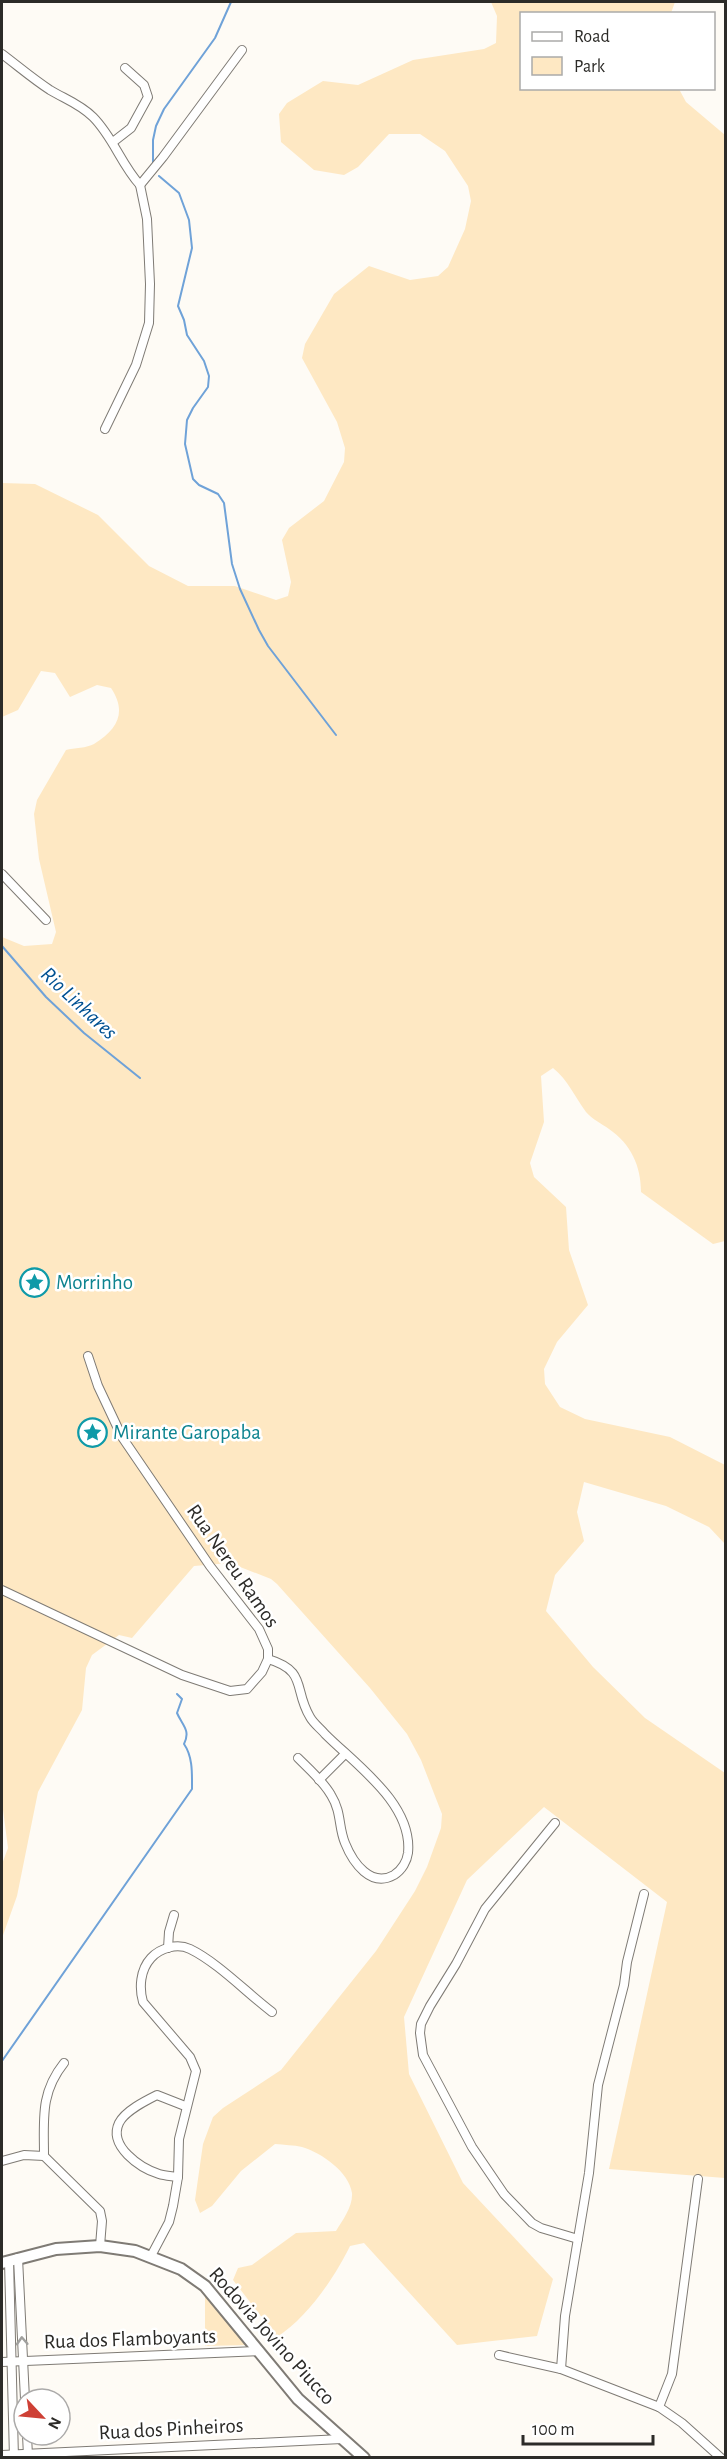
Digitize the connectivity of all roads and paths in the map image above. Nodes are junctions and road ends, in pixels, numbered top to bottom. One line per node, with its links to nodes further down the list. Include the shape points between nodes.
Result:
1 (243, 50): 5 (street)
2 (2, 54): 4 (street, via 91,115)
3 (125, 68): 4 (street, via 144,85 148,97 131,128)
4 (113, 142): 5 (street, via 125,167)
5 (140, 185): 6 (street, via 147,219 149,322 136,365)
6 (105, 429)
7 (2, 874): 8 (street)
8 (46, 920)
9 (88, 1356): 11 (street, Rua Nereu Ramos, via 119,1431 210,1566 259,1629)
10 (2, 1590): 11 (street, Rua Nereu Ramos, via 182,1675 230,1691 247,1689)
11 (268, 1659): 12 (street, via 288,1667 310,1718)
12 (345, 1754): 14 (street); 14 (street, via 388,1797 408,1832 407,1859 397,1873 378,1879 362,1871 345,1843 337,1806)
13 (298, 1758): 14 (street)
14 (319, 1780)
15 (555, 1823): 26 (street, via 485,1909 430,2006 420,2033 423,2055 472,2147 504,2194 541,2229)
16 (644, 1894): 26 (street, via 598,2085)
17 (174, 1915): 18 (street)
18 (168, 1948): 19 (street, via 188,1948); 21 (street, via 146,1964 141,1992 143,2002 194,2063 196,2071)
19 (272, 2013)
20 (64, 2063): 22 (street, via 45,2099)
21 (185, 2106): 24 (street); 24 (street, via 157,2096 124,2116 116,2133 122,2148 137,2163 160,2175)
22 (44, 2156): 23 (street, via 24,2155); 27 (street, via 100,2211)
23 (2, 2161)
24 (178, 2177): 28 (street, via 169,2222)
25 (698, 2179): 37 (street, via 672,2374)
26 (578, 2239): 35 (street)
27 (100, 2246): 28 (main road, Rodovia Jovino Piucco); 29 (main road, Rodovia Jovino Piucco, via 71,2246)
28 (151, 2256): 30 (main road, Rodovia Jovino Piucco, via 181,2269 205,2286)
29 (9, 2261): 32 (street, one-way to 29); 34 (street)
30 (259, 2351): 32 (street, Rua dos Flamboyants); 38 (main road, Rodovia Jovino Piucco, via 298,2399)
31 (498, 2355): 35 (street)
32 (23, 2361): 34 (street, Rua dos Flamboyants); 36 (street)
33 (2, 2362): 34 (street, Rua dos Flamboyants)
34 (11, 2362): 40 (street)
35 (561, 2369): 37 (street)
36 (24, 2387)
37 (658, 2407): 43 (street)
38 (342, 2439): 41 (street, Rua dos Pinheiros); 42 (main road, Rodovia Jovino Piucco)
39 (2, 2455): 40 (street, Rua dos Pinheiros)
40 (14, 2456): 41 (street, Rua dos Pinheiros)
41 (28, 2456)
42 (364, 2457)
43 (722, 2457)

